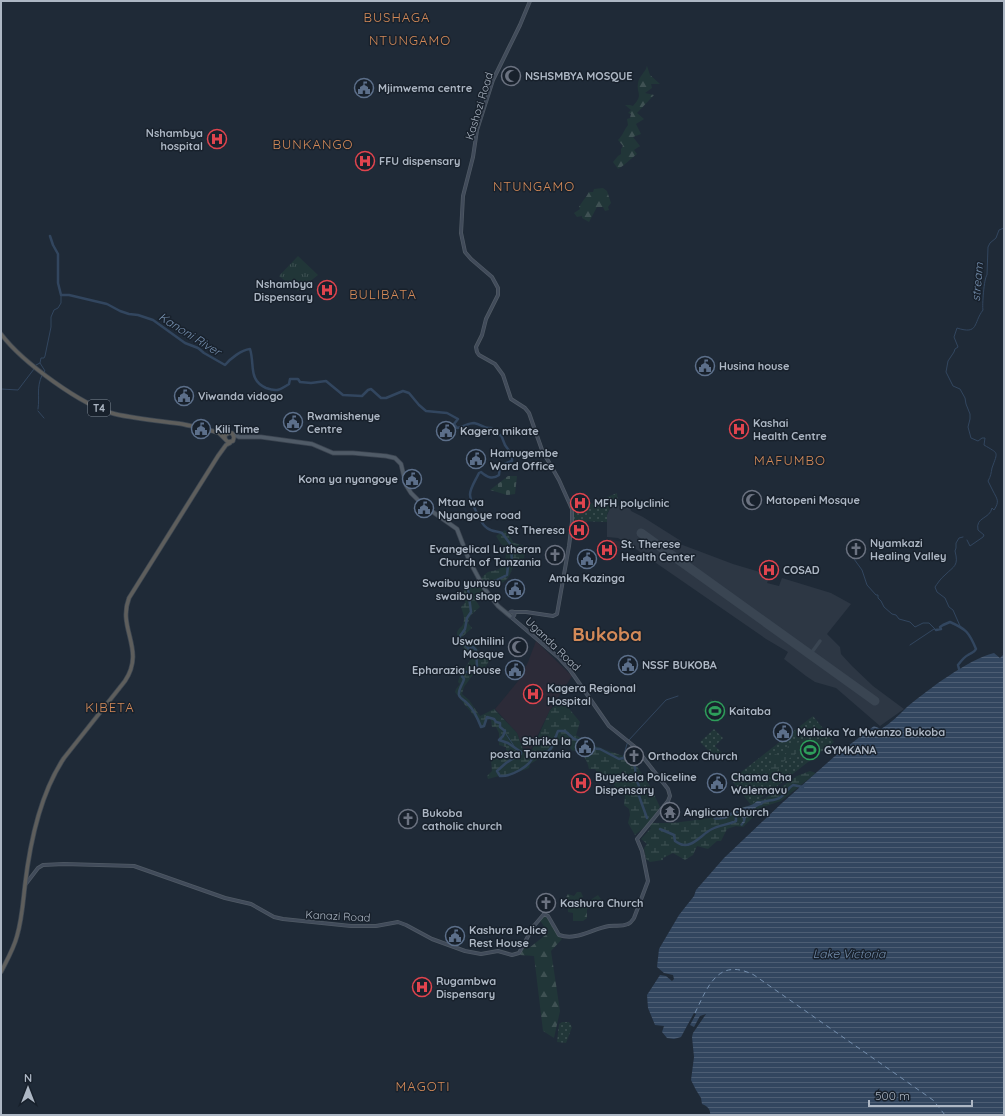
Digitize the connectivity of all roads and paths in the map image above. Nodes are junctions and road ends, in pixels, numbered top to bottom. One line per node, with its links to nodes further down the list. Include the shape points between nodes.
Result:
1 (530, 1): 11 (main road, Kashozi Road, via 493,80 479,126 463,196 461,233 465,252 492,277 498,288 498,295 486,319 476,352 495,364 503,375 511,399 529,413 542,450 572,509 569,546 557,614)
2 (1, 334): 3 (highway, T4, via 44,374 98,408 114,414)
3 (219, 433): 4 (highway, T4); 7 (highway, T4)
4 (227, 434): 5 (highway, T4); 7 (highway)
5 (233, 434): 6 (main road, Uganda Road); 8 (highway)
6 (243, 437): 8 (main road, Uganda Road); 11 (main road, Uganda Road, via 312,444 333,454 360,453 395,458 401,464 406,485 411,492 423,505 456,529 484,588 498,606)
7 (225, 439): 9 (highway, T4); 10 (highway)
8 (234, 440): 9 (highway)
9 (230, 443): 10 (highway)
10 (224, 447): 13 (highway, via 128,598 125,615 133,651 131,670 64,758 51,780 32,840)
11 (512, 614): 12 (main road, Uganda Road, via 514,620 570,670 610,726 640,753 667,787 668,801 637,839)
12 (647, 882): 13 (main road, Kanazi Road, via 631,923 568,937 559,935 548,916 544,914 519,953 512,955 498,951 481,954 465,951 432,939 398,922 376,926 351,926 274,917 251,904 225,898 130,865 44,865 38,868)
13 (25, 885): 14 (highway, via 18,934)
14 (1, 972)

